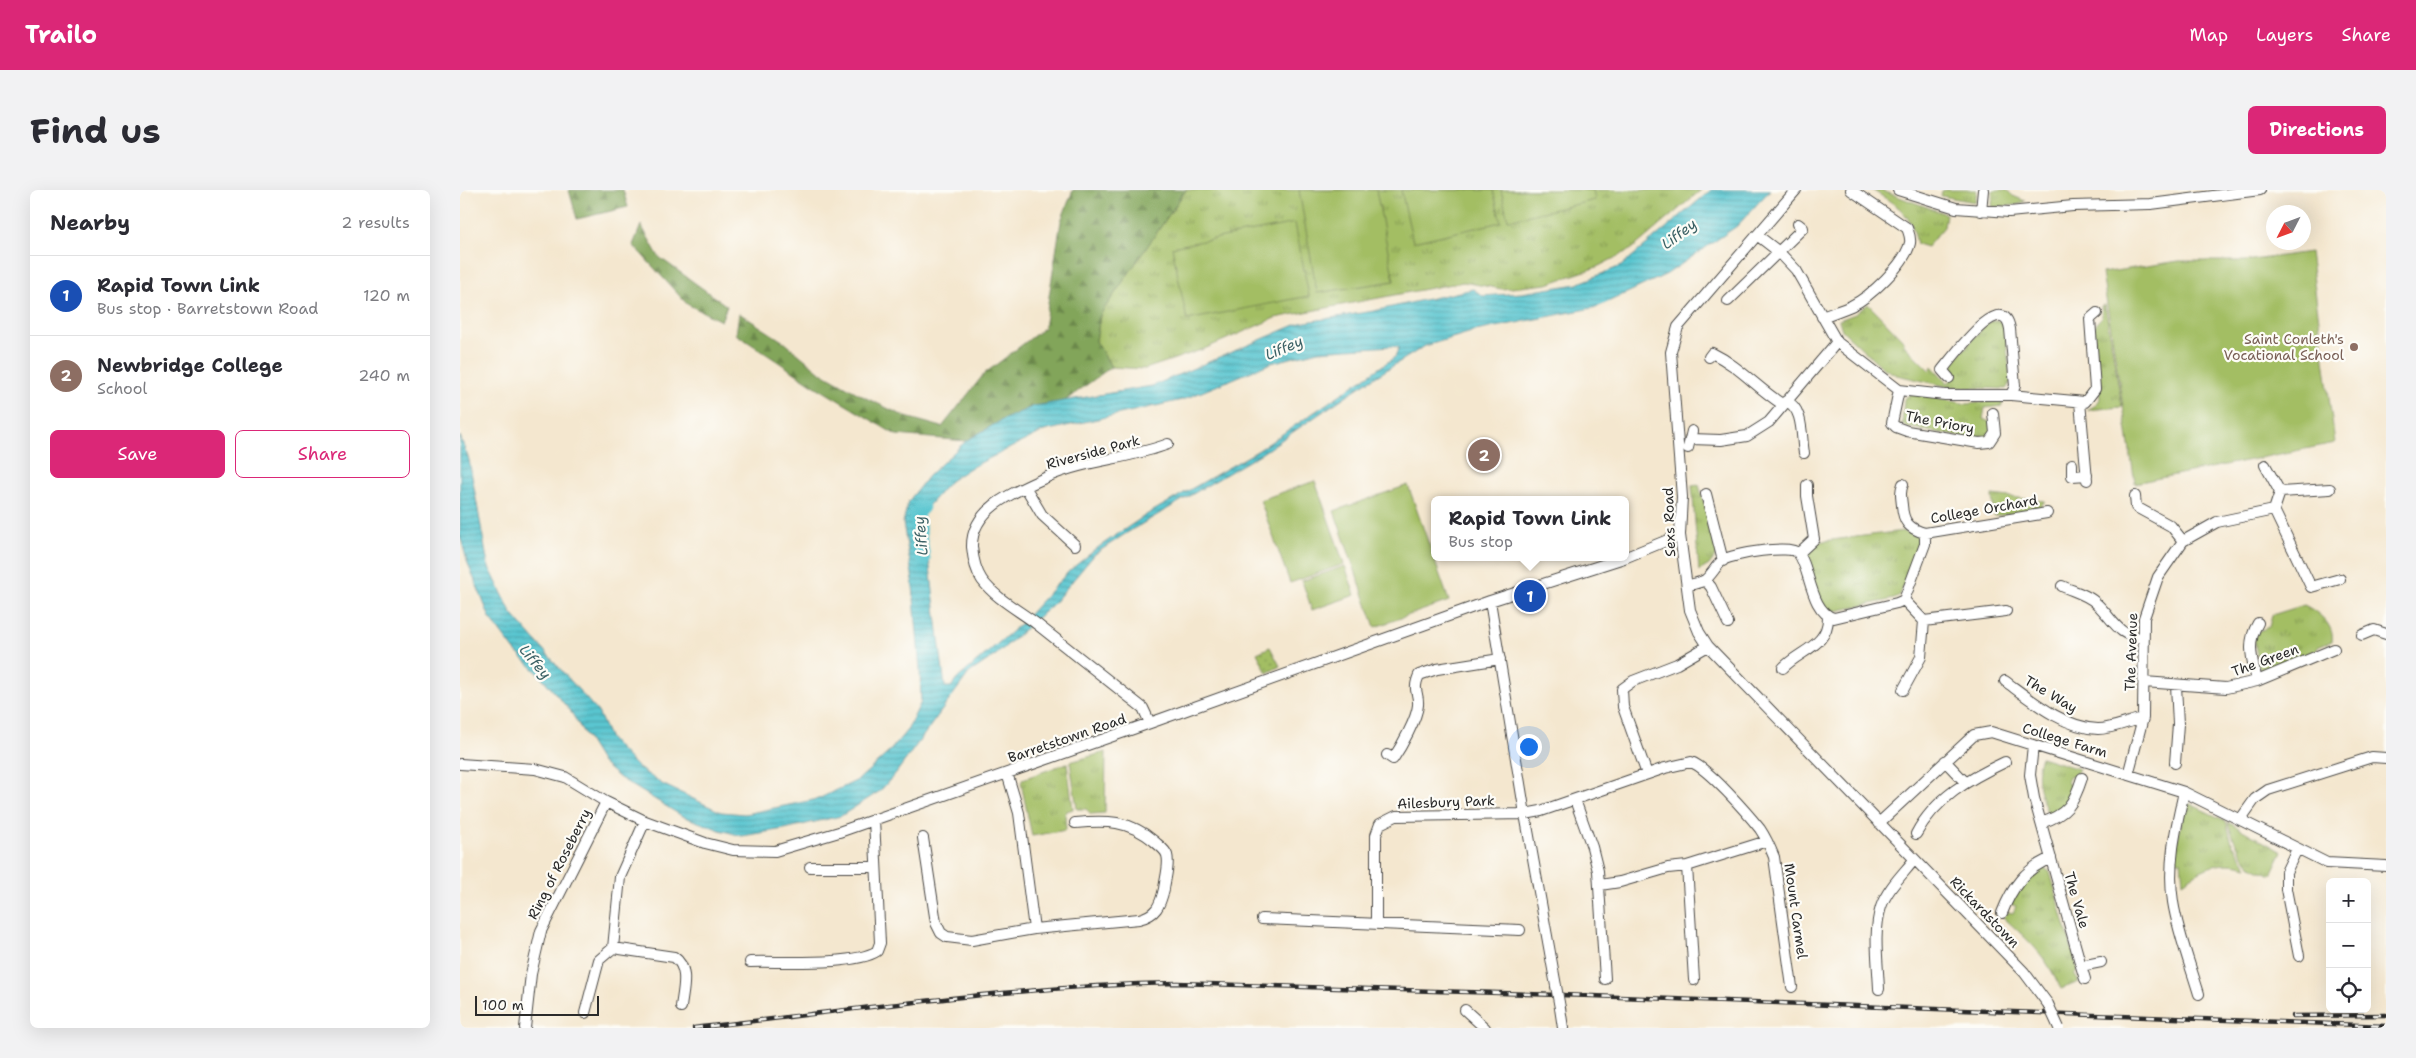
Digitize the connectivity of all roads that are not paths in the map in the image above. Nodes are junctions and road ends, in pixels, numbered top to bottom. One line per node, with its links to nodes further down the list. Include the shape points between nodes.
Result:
1 (1796, 190): 9 (street, Sexs Road)
2 (1851, 190): 13 (street, via 1907,228 1910,245 1901,262 1869,293 1853,305)
3 (1898, 190): 7 (street, via 1956,208)
4 (1983, 190): 7 (street)
5 (2260, 190): 6 (street)
6 (2233, 192): 7 (street, via 2152,204)
7 (1981, 211)
8 (1798, 224): 10 (street, via 1803,228)
9 (1757, 235): 10 (street); 37 (street, Sexs Road, via 1678,327 1671,352 1682,497)
10 (1779, 252): 11 (street); 13 (street, via 1796,270)
11 (1732, 295)
12 (2097, 313): 19 (street, via 2090,320 2096,389 2090,398)
13 (1822, 317): 14 (street)
14 (1837, 342): 17 (street, The Priory); 20 (street)
15 (1709, 357): 20 (street, via 1712,353 1727,360 1766,394)
16 (1949, 378): 18 (street, via 1942,370 1985,320 2005,317 2009,322 2015,386)
17 (1899, 390): 18 (street, The Priory, via 1966,396); 21 (street, The Priory, via 1892,423 1896,428 1907,431 1989,442 1994,433)
18 (2011, 395): 19 (street, The Priory)
19 (2080, 402): 25 (street, via 2087,477 2071,479)
20 (1784, 403): 22 (street, via 1768,422 1747,436 1720,440); 24 (street, via 1795,407 1796,429)
21 (1993, 413)
22 (1690, 439)
23 (1168, 444): 29 (street, Riverside Park, via 1049,476)
24 (1804, 454)
25 (2072, 464)
26 (2265, 465): 31 (street)
27 (1903, 484): 36 (street, College Orchard, via 1900,490 1906,524)
28 (1807, 485): 40 (street, via 1814,539)
29 (1026, 488): 39 (street, via 1042,515); 68 (street, Riverside Park, via 991,507 978,520 972,537 973,557 982,580 999,597 1033,620 1143,708)
30 (2330, 489): 31 (street)
31 (2280, 492): 34 (street)
32 (1706, 494): 42 (street)
33 (2135, 496): 38 (street, via 2136,507 2171,526)
34 (2274, 510): 38 (street, The Avenue, via 2217,522); 44 (street, via 2311,587)
35 (2047, 512): 36 (street, College Orchard)
36 (1926, 533): 49 (street, College Orchard)
37 (1680, 535): 41 (street, Barretstown Road); 46 (street, Sexs Road)
38 (2183, 541): 57 (street, The Avenue, via 2158,577 2147,605)
39 (1075, 545)
40 (1799, 553): 42 (street, via 1784,549); 51 (street, via 1821,609)
41 (1629, 556)
42 (1723, 560): 45 (street)
43 (1614, 561): 48 (street, Barretstown Road)
44 (2340, 579)
45 (1705, 580): 46 (street); 53 (street, via 1712,587)
46 (1687, 586): 58 (street, Sexs Road, via 1690,610)
47 (2062, 586): 57 (street, via 2096,602 2122,632 2133,638)
48 (1490, 600): 60 (street); 68 (street, Barretstown Road)
49 (1904, 600): 51 (street, via 1834,618); 52 (street)
50 (2006, 611): 52 (street)
51 (1828, 616): 61 (street, via 1826,634)
52 (1924, 622): 66 (street, via 1921,657)
53 (1728, 623)
54 (2258, 623): 63 (street, via 2251,635)
55 (2386, 634): 56 (street, via 2374,630)
56 (2362, 635)
57 (2143, 638): 64 (street, The Avenue)
58 (1708, 646): 77 (street, via 1622,689 1623,707); 89 (street, Sexs Road)
59 (2334, 649): 63 (street, The Green)
60 (1500, 659): 70 (street, via 1419,675 1414,686 1418,706 1393,759); 84 (street)
61 (1783, 668)
62 (2006, 681): 67 (street, The Way, via 2036,703 2082,726 2099,729)
63 (2256, 681): 65 (street, The Green, via 2226,688)
64 (2144, 682): 65 (street, The Green); 67 (street, The Avenue)
65 (2176, 685): 74 (street)
66 (1903, 690)
67 (2143, 718): 78 (street, The Avenue)
68 (1150, 723): 76 (street, Barretstown Road)
69 (2033, 745): 72 (street, College Farm, via 1991,732 1974,735); 78 (street, College Farm); 90 (street, The Vale, via 2030,775)
70 (1387, 755)
71 (2386, 758): 86 (street, via 2372,757 2268,790 2254,799)
72 (1945, 761): 80 (street); 89 (street, College Farm)
73 (2005, 762): 80 (street)
74 (2175, 763)
75 (460, 764): 83 (street, Barretstown Road, via 535,768 565,777)
76 (1007, 773): 85 (street, Barretstown Road); 105 (street, via 1019,813)
77 (1647, 774): 82 (street, Mount Carmel); 93 (street, Mount Carmel, via 1681,763 1696,764 1738,804)
78 (2128, 774): 81 (street, College Farm)
79 (2082, 778): 90 (street, via 2067,810)
80 (1965, 782): 91 (street, via 1924,819)
81 (2184, 792): 86 (street, College Farm); 117 (street, via 2172,861 2172,900)
82 (1575, 800): 84 (street, Mount Carmel); 101 (street, via 1592,848)
83 (606, 802): 87 (street, Barretstown Road); 121 (street, Ring of Roseberry, via 541,931 531,974)
84 (1525, 814): 104 (street, Ailesbury Park, via 1396,816 1380,824 1376,835); 123 (street, bridge)
85 (874, 819): 87 (street, Barretstown Road, via 802,844 754,852 706,843); 100 (street)
86 (2240, 820): 94 (street, College Farm)
87 (645, 821): 107 (street, via 620,876)
88 (1075, 823): 105 (street, via 1121,822 1135,827 1162,848 1167,855 1167,868 1160,903 1151,916 1140,919)
89 (1879, 823): 96 (street, Rickardstown)
90 (2041, 823): 95 (street, The Vale)
91 (1916, 834)
92 (923, 838): 105 (street, via 936,923 941,933 956,940 972,940)
93 (1767, 841): 97 (street); 115 (street, Mount Carmel, via 1774,857)
94 (2297, 848): 98 (street, College Farm, via 2326,863); 108 (street, via 2286,872 2286,889)
95 (2051, 858): 102 (street, via 2016,883); 111 (street, The Vale)
96 (1914, 860): 116 (street, via 1890,891 1878,920); 124 (street, Rickardstown, bridge, via 2024,972 2048,1004)
97 (1687, 866): 101 (street); 114 (street)
98 (2386, 866)
99 (810, 867): 100 (street)
100 (875, 867): 109 (street, via 878,951 869,957 851,959)
101 (1600, 885): 112 (street)
102 (2002, 912)
103 (1262, 919): 104 (street)
104 (1376, 923): 106 (street)
105 (1034, 929)
106 (1520, 930)
107 (613, 948): 118 (street, via 674,957 681,962 684,972); 120 (street, via 599,960)
108 (2299, 956)
109 (750, 962)
110 (2101, 962): 111 (street)
111 (2081, 966): 113 (street, The Vale)
112 (1605, 979)
113 (2085, 979)
114 (1694, 980)
115 (1792, 987)
116 (1878, 988)
117 (2199, 994)
118 (681, 1008)
119 (1466, 1010): 122 (street)
120 (585, 1013)
121 (525, 1028)
122 (1485, 1028)
123 (1563, 1028)
124 (2060, 1028)

